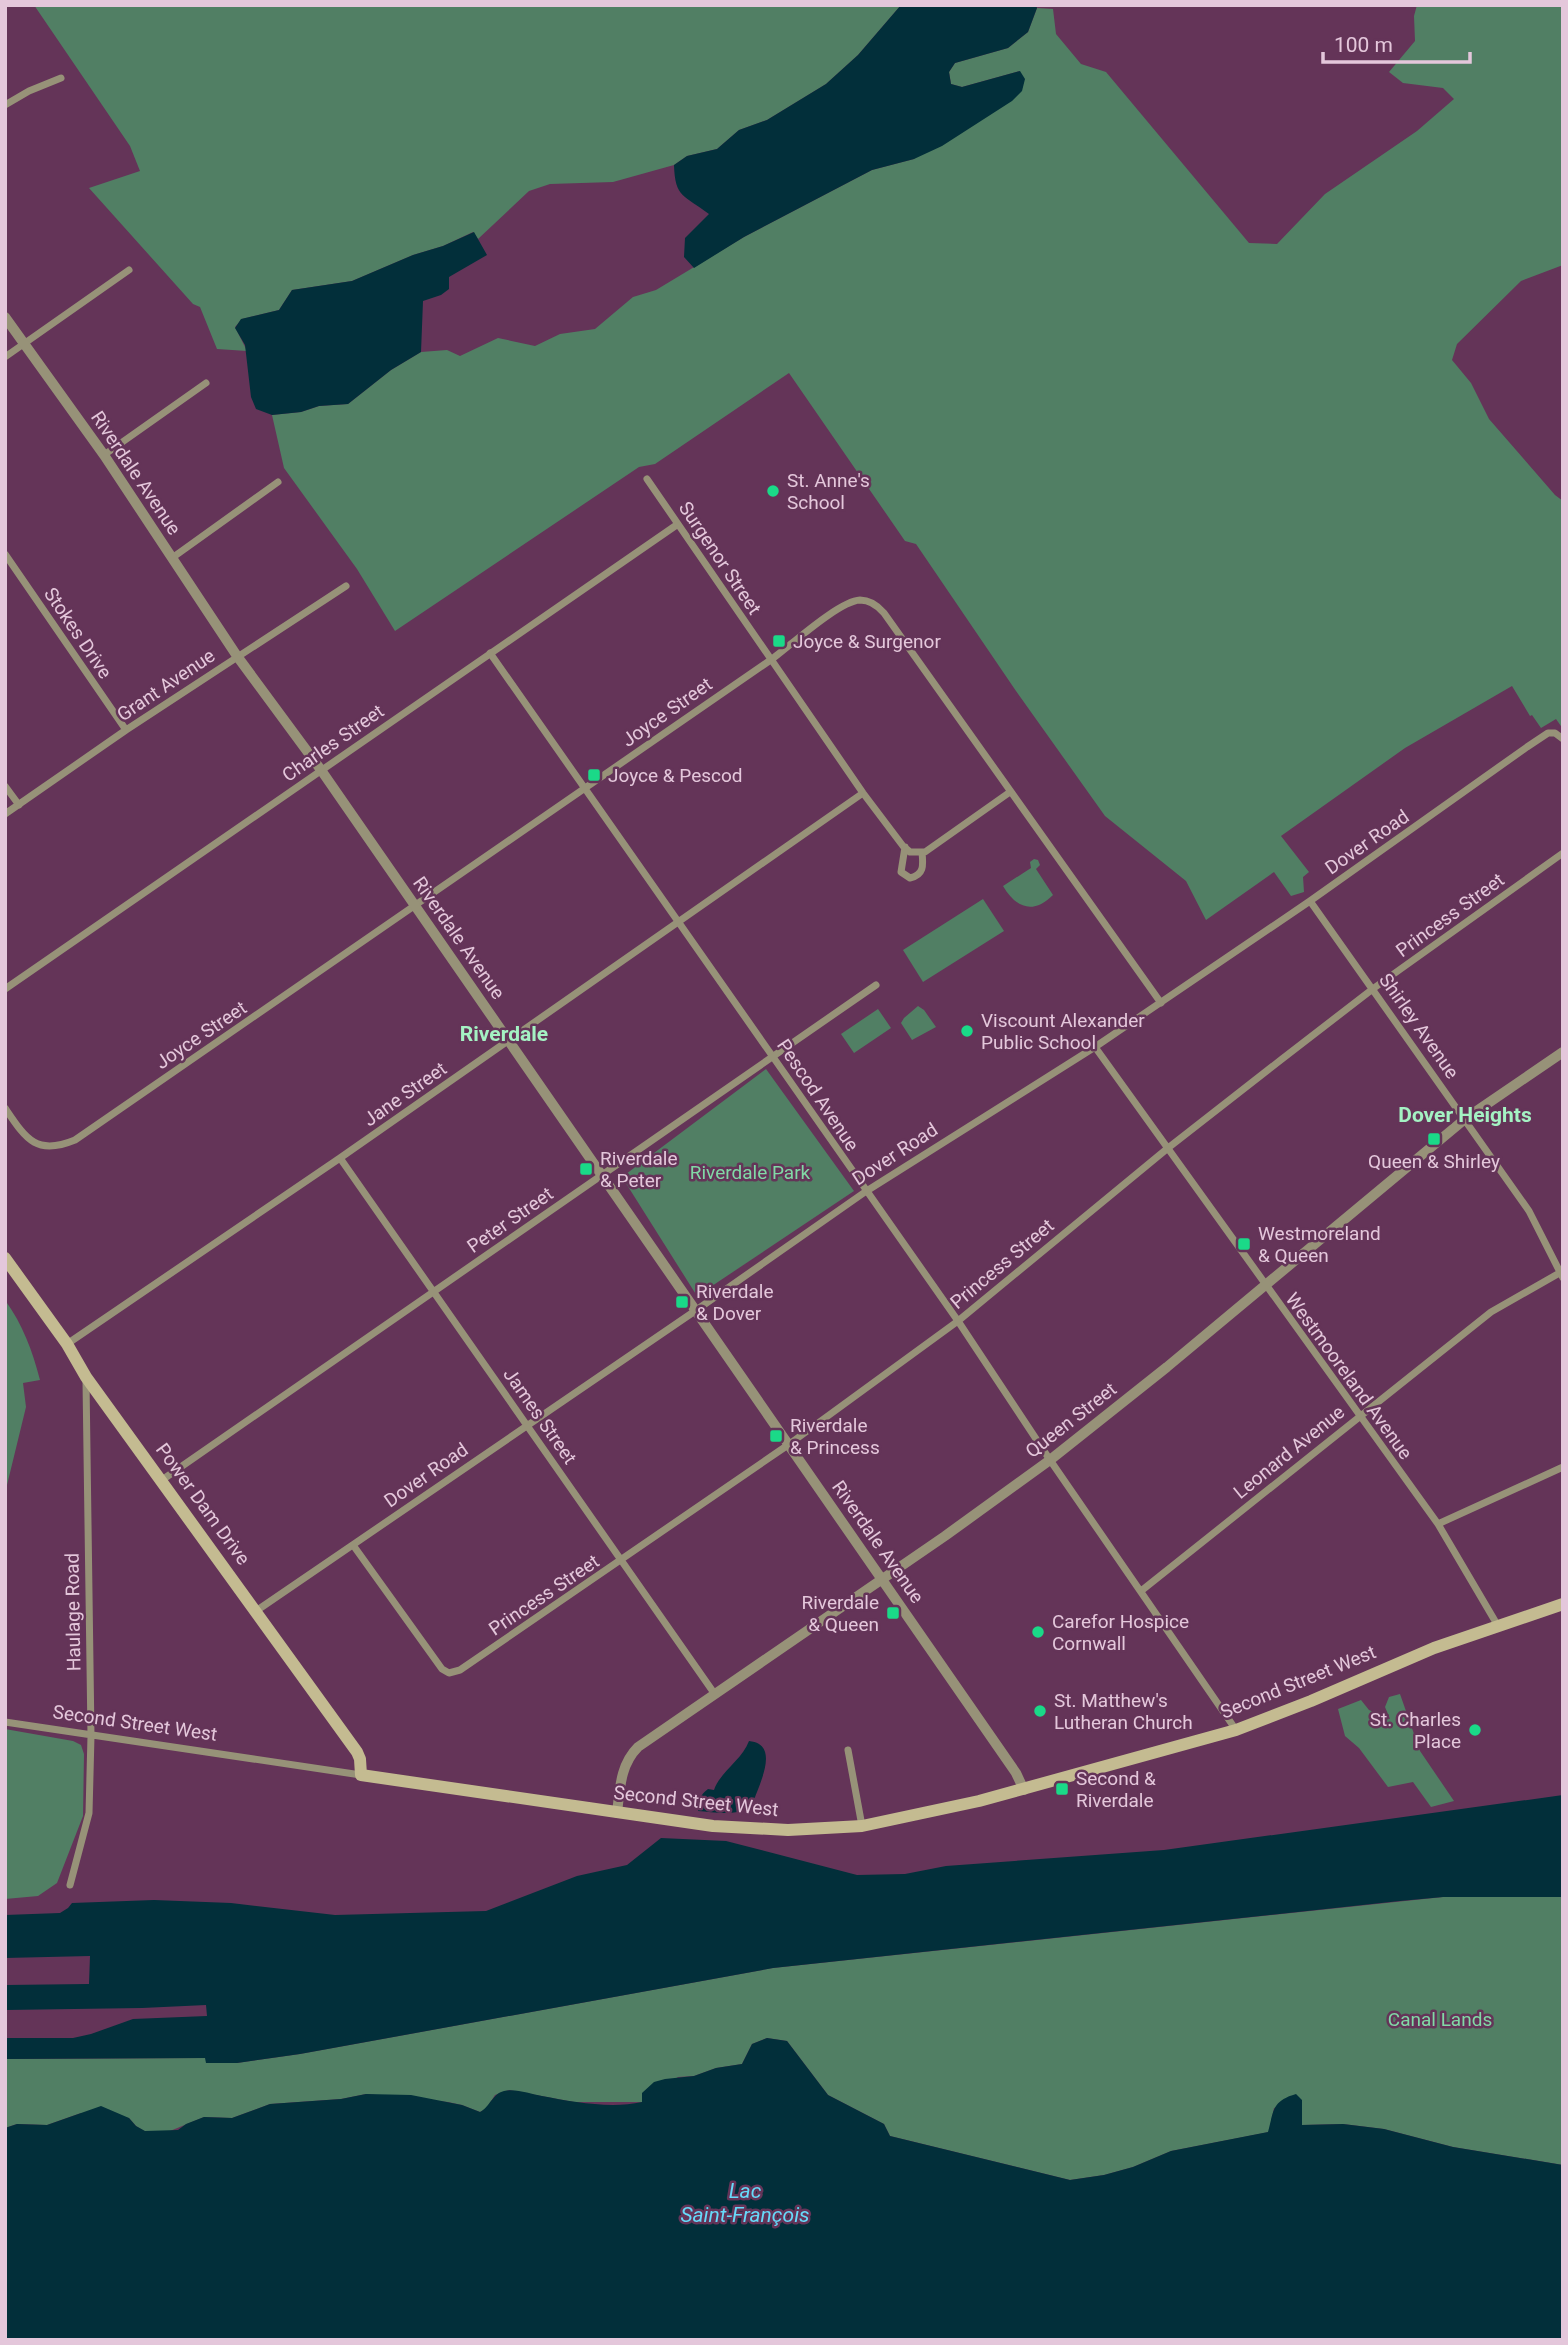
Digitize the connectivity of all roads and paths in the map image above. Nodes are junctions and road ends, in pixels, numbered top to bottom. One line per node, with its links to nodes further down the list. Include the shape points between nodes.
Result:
1 (61, 78): 2 (street)
2 (5, 104)
3 (129, 270): 5 (street)
4 (5, 317): 5 (street, Riverdale Avenue)
5 (24, 344): 6 (street); 8 (street, Riverdale Avenue)
6 (5, 357)
7 (206, 383): 8 (street)
8 (104, 455): 13 (street, Riverdale Avenue)
9 (647, 479): 11 (street, Surgenor Street)
10 (278, 482): 13 (street)
11 (678, 524): 15 (street, Charles Street); 17 (street, Surgenor Street)
12 (5, 554): 18 (street, Stokes Drive)
13 (172, 558): 16 (street, Riverdale Avenue)
14 (346, 586): 16 (street, Grant Avenue)
15 (491, 653): 20 (street, Charles Street); 22 (street, Pescod Avenue)
16 (237, 656): 18 (street, Grant Avenue); 20 (street, Riverdale Avenue)
17 (772, 659): 22 (street, Joyce Street); 23 (street, Joyce Street, via 850,603 873,603 884,612); 24 (street, Surgenor Street)
18 (126, 730): 25 (street, Grant Avenue)
19 (1563, 739): 30 (street, Dover Road, via 1548,733)
20 (321, 770): 31 (street, Riverdale Avenue); 35 (street, Charles Street)
21 (5, 786): 25 (street)
22 (585, 788): 31 (street, Joyce Street); 32 (street, Pescod Avenue)
23 (1010, 792): 28 (street); 36 (street, Joyce Street)
24 (863, 793): 27 (street, Surgenor Street); 32 (street, Jane Street)
25 (19, 805): 26 (street, Grant Avenue)
26 (5, 814)
27 (905, 847): 28 (street); 28 (street, via 901,872 910,878 921,872)
28 (922, 852)
29 (1563, 853): 34 (street, Princess Street)
30 (1310, 901): 34 (street, Shirley Avenue); 36 (street, Dover Road)
31 (415, 907): 37 (street, Riverdale Avenue); 41 (street, Joyce Street, via 75,1140 43,1147 29,1139)
32 (678, 923): 37 (street, Jane Street); 40 (street, Pescod Avenue)
33 (876, 985): 40 (street, Peter Street)
34 (1374, 988): 42 (street, Shirley Avenue); 43 (street, Princess Street)
35 (5, 989)
36 (1161, 1003): 38 (street, Dover Road)
37 (509, 1041): 44 (street, Jane Street); 45 (street, Riverdale Avenue)
38 (1094, 1047): 43 (street, Westmooreland Avenue); 46 (street, Dover Road)
39 (1563, 1052): 42 (street, Queen Street)
40 (772, 1055): 45 (street, Peter Street); 46 (street, Pescod Avenue)
41 (5, 1108)
42 (1465, 1119): 48 (street, Shirley Avenue, via 1528,1211); 49 (street, Queen Street)
43 (1168, 1148): 49 (street, Westmooreland Avenue); 52 (street, Princess Street)
44 (340, 1158): 50 (street, James Street); 53 (street, Jane Street)
45 (602, 1176): 50 (street, Peter Street); 51 (street, Riverdale Avenue)
46 (865, 1192): 51 (street, Dover Road); 52 (street, Pescod Avenue)
47 (5, 1258): 53 (main road, Power Dam Drive)
48 (1562, 1274): 55 (street, Leonard Avenue, via 1491,1312)
49 (1264, 1285): 55 (street, Westmooreland Avenue); 58 (street, Queen Street)
50 (433, 1293): 56 (street, James Street); 60 (street, Peter Street)
51 (695, 1311): 56 (street, Dover Road); 57 (street, Riverdale Avenue)
52 (958, 1321): 57 (street, Princess Street); 58 (street, Pescod Avenue)
53 (67, 1344): 54 (main road, Power Dam Drive)
54 (86, 1377): 60 (main road, Power Dam Drive); 72 (street, Haulage Road)
55 (1359, 1415): 61 (street, Westmooreland Avenue); 65 (street, Leonard Avenue)
56 (527, 1424): 62 (street, Dover Road); 63 (street, James Street)
57 (788, 1445): 63 (street, Princess Street); 64 (street, Riverdale Avenue)
58 (1050, 1460): 64 (street, Queen Street); 65 (street, Pescod Avenue)
59 (1563, 1467): 61 (street)
60 (162, 1480): 67 (main road, Power Dam Drive)
61 (1438, 1524): 68 (street, Westmooreland Avenue)
62 (353, 1545): 63 (street, Princess Street, via 445,1672 460,1671); 67 (street, Dover Road)
63 (622, 1561): 69 (street, James Street)
64 (882, 1578): 69 (street, Queen Street); 75 (street, Riverdale Avenue)
65 (1141, 1591): 71 (street, Pescod Avenue)
66 (1563, 1604): 68 (main road, Second Street West)
67 (256, 1611): 74 (main road, Power Dam Drive, via 357,1752)
68 (1498, 1626): 71 (main road, Second Street West)
69 (714, 1693): 76 (street, Queen Street, via 633,1753 622,1774)
70 (5, 1722): 72 (street, Second Street West)
71 (1236, 1730): 75 (main road, Second Street West)
72 (91, 1736): 74 (street, Second Street West); 78 (street, Haulage Road, via 89,1813)
73 (848, 1750): 77 (street)
74 (361, 1776): 76 (main road, Second Street West)
75 (1024, 1790): 77 (main road, Second Street West)
76 (617, 1813): 77 (main road, Second Street West, via 750,1829)
77 (862, 1826)
78 (70, 1885)

